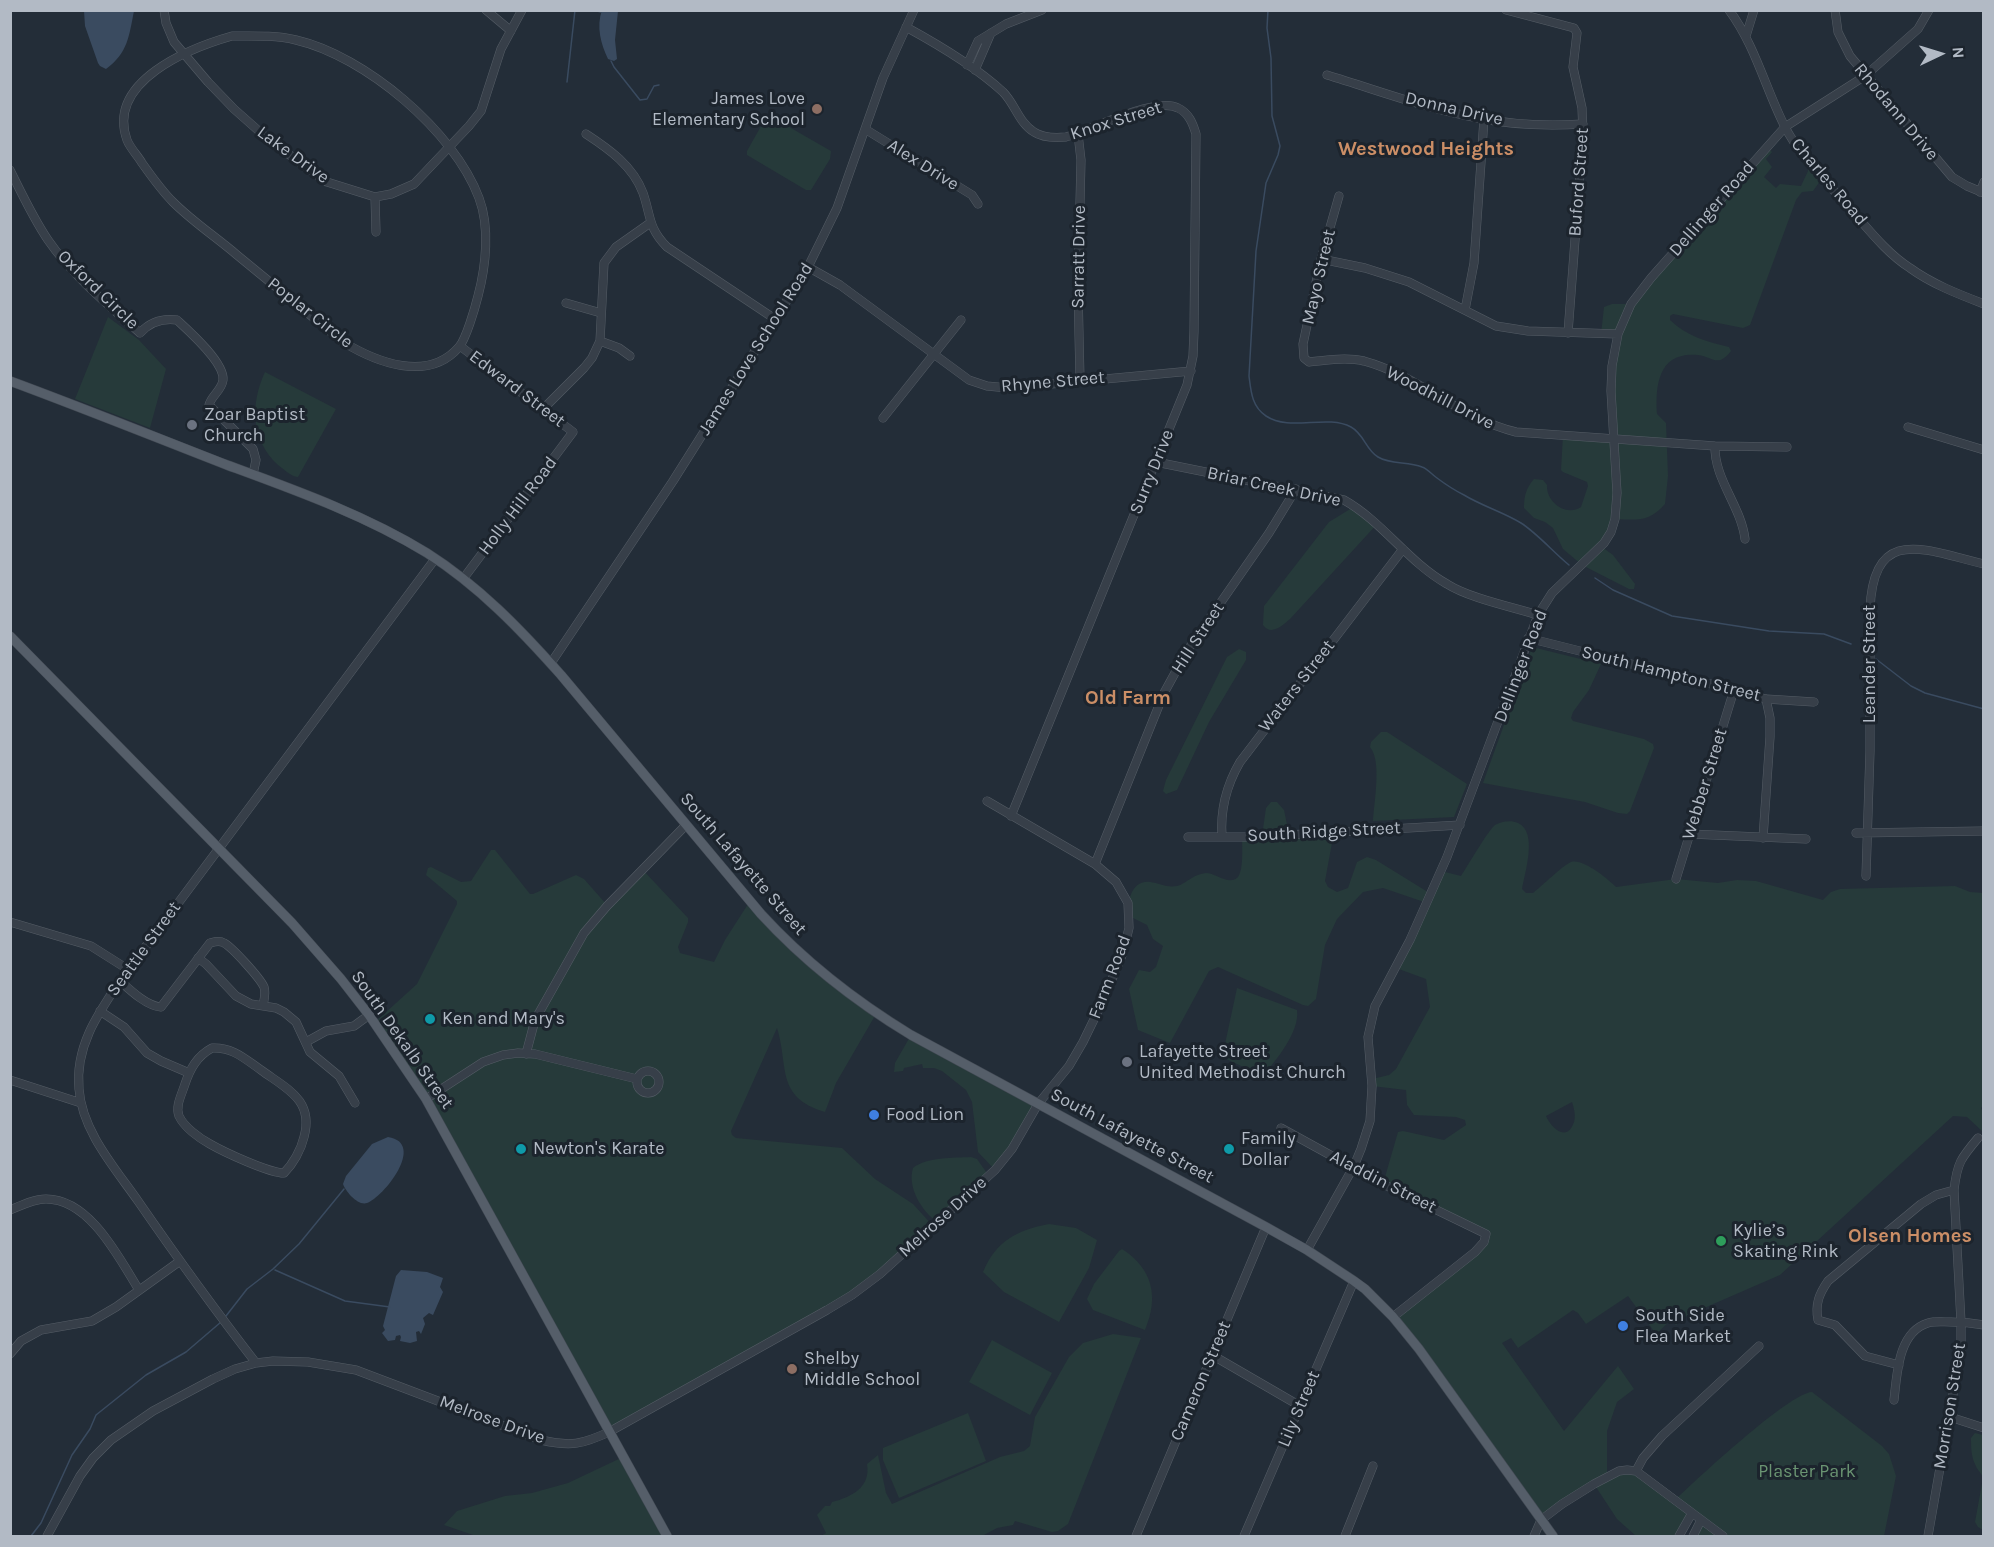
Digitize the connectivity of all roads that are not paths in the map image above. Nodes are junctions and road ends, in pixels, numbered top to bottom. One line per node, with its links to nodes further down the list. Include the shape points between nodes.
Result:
1 (164, 10): 15 (street, Lake Drive, via 174,42)
2 (486, 10): 12 (street)
3 (522, 10): 12 (street)
4 (914, 10): 11 (street, James Love School Road)
5 (1042, 10): 13 (street)
6 (1506, 10): 22 (street, Buford Street, via 1574,28 1577,33 1573,67)
7 (1729, 10): 14 (street, Charles Road)
8 (1754, 10): 14 (street)
9 (1835, 10): 19 (street, Rhodann Drive, via 1841,40)
10 (1929, 10): 19 (street, Dellinger Road, via 1918,29)
11 (906, 27): 16 (street, Knox Street); 24 (street, James Love School Road)
12 (511, 30): 27 (street, via 494,66 481,111)
13 (992, 33): 16 (street, via 978,41); 17 (street)
14 (1746, 36): 23 (street, Charles Road)
15 (184, 54): 27 (street, Poplar Circle, via 232,36 296,40 376,78 404,98); 32 (street, Lake Drive, via 234,109 278,147 327,182); 47 (street, Poplar Circle, via 148,76 125,111 128,140 172,201 365,356 401,366 434,364)
16 (967, 65): 17 (street, Knox Street)
17 (975, 70): 26 (street, Knox Street, via 1006,95 1035,133 1053,138)
18 (1327, 75): 21 (street, Donna Drive)
19 (1865, 76): 23 (street, Dellinger Road); 30 (street, Rhodann Drive, via 1952,177)
20 (1185, 112): 26 (street, Knox Street, via 1160,105); 51 (street, Surry Drive, via 1197,145)
21 (1484, 119): 22 (street, Donna Drive, via 1551,126); 40 (street, via 1474,262)
22 (1583, 124): 44 (street, Buford Street)
23 (1785, 127): 39 (street, Charles Road, via 1808,161 1892,254 1925,278); 45 (street, Dellinger Road, via 1651,278 1631,304)
24 (865, 129): 33 (street, Alex Drive, via 972,195); 37 (street, James Love School Road, via 833,216)
25 (586, 134): 34 (street, via 630,169 642,191)
26 (1078, 134): 52 (street, Sarratt Drive)
27 (449, 148): 32 (street, via 414,183); 47 (street, Poplar Circle, via 465,166 480,199 484,222 482,281)
28 (10, 170): 63 (street, Oxford Circle, via 49,242 122,318 140,333 148,324 177,320 217,363 223,381 209,405 253,449)
29 (1983, 182): 30 (street)
30 (1982, 193)
31 (1339, 196): 36 (street, Mayo Street)
32 (375, 197): 35 (street)
33 (978, 204)
34 (650, 223): 41 (street, via 616,247 604,263); 42 (street, via 667,247)
35 (376, 232)
36 (1321, 259): 40 (street, via 1391,275); 50 (street, Mayo Street, via 1303,344)
37 (808, 267): 42 (street, James Love School Road); 48 (street, Rhyne Street, via 840,285)
38 (566, 303): 41 (street)
39 (1983, 304)
40 (1465, 310): 44 (street, via 1496,326)
41 (601, 313): 46 (street)
42 (775, 319): 73 (street, James Love School Road)
43 (961, 320): 48 (street)
44 (1568, 333): 45 (street)
45 (1618, 334): 58 (street, Dellinger Road, via 1612,375)
46 (600, 341): 49 (street); 54 (street, via 584,368)
47 (460, 346): 54 (street, Edward Street)
48 (933, 354): 52 (street, Rhyne Street, via 969,380 987,386 1008,388); 55 (street)
49 (630, 356)
50 (1304, 358): 58 (street, Woodhill Drive, via 1309,362 1364,361 1394,372 1496,427)
51 (1191, 371): 52 (street, Rhyne Street); 62 (street, Surry Drive)
52 (1080, 380)
53 (10, 381): 63 (main road, South Lafayette Street)
54 (544, 408): 57 (street, Edward Street)
55 (884, 418)
56 (1908, 427): 61 (street)
57 (573, 432): 69 (street, Holly Hill Road)
58 (1614, 439): 59 (street, Woodhill Drive); 70 (street, Dellinger Road, via 1617,493 1611,532 1589,560 1552,593)
59 (1715, 446): 60 (street, Woodhill Drive); 65 (street, via 1722,479 1741,519)
60 (1787, 447)
61 (1983, 450)
62 (1156, 462): 64 (street, Briar Creek Drive); 78 (street, Surry Drive)
63 (253, 474): 67 (main road, South Lafayette Street, via 354,515)
64 (1296, 489): 66 (street, Briar Creek Drive, via 1350,503); 90 (street, Hill Street, via 1177,667)
65 (1745, 539)
66 (1403, 549): 70 (street, Briar Creek Drive, via 1448,585); 86 (street, Waters Street, via 1240,762 1229,780 1222,810)
67 (435, 559): 69 (main road, South Lafayette Street); 89 (street, Seattle Street)
68 (1983, 564): 82 (street, Leander Street, via 1913,548 1889,555 1877,569 1870,595)
69 (463, 579): 73 (main road, South Lafayette Street)
70 (1538, 615): 72 (street, Dellinger Road)
71 (10, 636): 89 (main road, South Dekalb Street)
72 (1528, 638): 74 (street, South Hampton Street); 80 (street, Dellinger Road)
73 (551, 663): 79 (main road, South Lafayette Street)
74 (1734, 690): 75 (street, South Hampton Street); 84 (street, Webber Street)
75 (1766, 699): 76 (street, South Hampton Street); 87 (street, via 1770,737)
76 (1814, 702)
77 (987, 801): 78 (street, Farm Road)
78 (1011, 816): 90 (street, Farm Road)
79 (686, 825): 101 (street, via 584,933 535,1020); 108 (main road, South Lafayette Street, via 787,943 841,988 911,1035)
80 (1460, 825): 86 (street, South Ridge Street); 111 (street, Dellinger Road, via 1371,1017 1368,1037 1372,1107)
81 (1983, 831): 82 (street)
82 (1869, 832): 83 (street); 91 (street, Leander Street)
83 (1856, 833)
84 (1690, 834): 87 (street); 92 (street, Webber Street)
85 (1188, 837): 86 (street, South Ridge Street)
86 (1222, 837)
87 (1763, 838): 88 (street)
88 (1806, 839)
89 (219, 848): 95 (street, Seattle Street); 99 (main road, South Dekalb Street, via 294,925)
90 (1095, 864): 108 (street, Farm Road, via 1116,882 1128,903 1126,942 1083,1042)
91 (1866, 876)
92 (1676, 879)
93 (10, 922): 95 (street, via 91,946)
94 (198, 958): 96 (street, via 161,1007 155,1007); 97 (street, via 236,996); 97 (street, via 210,943 224,943 262,983)
95 (129, 970): 96 (street, Seattle Street)
96 (120, 981): 98 (street, Seattle Street)
97 (263, 1006): 100 (street, via 276,1008 296,1022)
98 (100, 1011): 102 (street, via 124,1027 147,1053); 106 (street, Seattle Street, via 80,1057)
99 (369, 1015): 100 (street, via 354,1026 326,1031); 105 (main road, South Dekalb Street)
100 (306, 1042): 107 (street, via 310,1052 339,1076)
101 (526, 1054): 103 (street); 105 (street, via 503,1055 483,1062)
102 (189, 1073): 102 (street, via 178,1107 188,1128 209,1144 265,1168 280,1173 289,1168 303,1144 308,1124 307,1113 291,1092 228,1049 212,1048 198,1058)
103 (637, 1079)
104 (10, 1080): 106 (street)
105 (426, 1099): 131 (main road, South Dekalb Street)
106 (81, 1103): 116 (street, Seattle Street, via 107,1156)
107 (355, 1103)
108 (1038, 1104): 114 (main road, South Lafayette Street); 131 (street, Melrose Drive, via 995,1170 852,1295)
109 (1281, 1128): 111 (street, Aladdin Street)
110 (1978, 1138): 112 (street, Morrison Street, via 1962,1156)
111 (1353, 1168): 115 (street, Dellinger Road); 119 (street, Aladdin Street, via 1486,1234 1475,1252)
112 (1954, 1190): 120 (street, Morrison Street); 126 (street, via 1928,1199 1828,1281 1818,1298 1818,1320 1835,1325 1865,1356)
113 (10, 1210): 118 (street, via 47,1199 79,1210 92,1221)
114 (1266, 1227): 115 (main road, South Lafayette Street); 124 (street, Cameron Street)
115 (1307, 1250): 117 (main road, South Lafayette Street)
116 (180, 1262): 118 (street); 125 (street, Seattle Street)
117 (1354, 1281): 119 (main road, South Lafayette Street); 128 (street, Lily Street)
118 (139, 1290): 123 (street, via 92,1321 41,1330 21,1341)
119 (1393, 1317): 135 (main road, South Lafayette Street)
120 (1961, 1322): 121 (street); 126 (street, via 1930,1322 1915,1330); 129 (street, Morrison Street)
121 (1983, 1326)
122 (1759, 1346): 133 (street, via 1662,1436)
123 (10, 1354)
124 (1212, 1355): 128 (street); 139 (street, Cameron Street)
125 (256, 1363): 131 (street, Melrose Drive, via 308,1362 356,1370 549,1442 582,1443); 137 (street, Melrose Drive, via 236,1369 153,1411 111,1440 80,1476)
126 (1899, 1365): 127 (street)
127 (1894, 1400)
128 (1300, 1406): 140 (street, Lily Street)
129 (1950, 1418): 130 (street); 147 (street, Morrison Street)
130 (1983, 1428)
131 (609, 1432): 138 (main road, South Dekalb Street)
132 (1373, 1466): 141 (street)
133 (1636, 1471): 134 (street); 135 (street, via 1607,1476)
134 (1692, 1513): 136 (street); 144 (street)
135 (1541, 1520): 142 (street); 143 (main road, South Lafayette Street)
136 (1701, 1520): 145 (street); 146 (street)
137 (47, 1536)
138 (667, 1536)
139 (1136, 1536)
140 (1244, 1536)
141 (1345, 1536)
142 (1534, 1536)
143 (1553, 1536)
144 (1679, 1536)
145 (1693, 1536)
146 (1723, 1536)
147 (1928, 1536)

